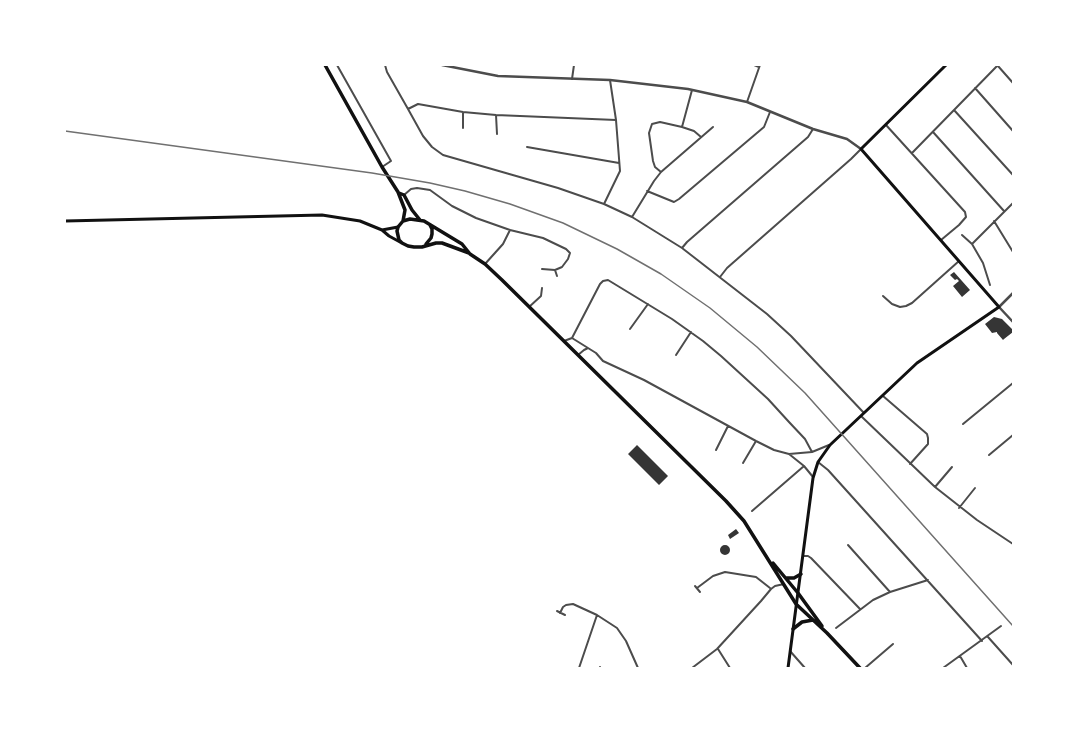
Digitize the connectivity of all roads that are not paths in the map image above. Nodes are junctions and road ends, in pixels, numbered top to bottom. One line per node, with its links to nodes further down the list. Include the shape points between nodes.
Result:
1 (325, 65): 35 (highway)
2 (337, 65): 35 (street, via 391,161)
3 (385, 65): 16 (street)
4 (442, 65): 10 (street, via 498,76)
5 (574, 65): 10 (street)
6 (754, 65): 9 (street)
7 (946, 65): 22 (main road)
8 (998, 65): 12 (street); 13 (street)
9 (760, 66): 15 (street)
10 (572, 79): 11 (street)
11 (610, 80): 14 (street); 21 (street)
12 (1013, 83)
13 (976, 88): 17 (street); 27 (street)
14 (692, 90): 15 (street); 23 (street)
15 (747, 102): 19 (street)
16 (408, 109): 18 (street, via 418,104); 42 (street, via 432,148 443,155)
17 (954, 110): 28 (street); 37 (street)
18 (463, 112): 20 (street); 25 (street)
19 (770, 112): 26 (street); 38 (street, via 764,127 679,199 674,202)
20 (496, 115): 21 (street); 29 (street)
21 (616, 120): 34 (street)
22 (886, 125): 32 (main road); 33 (street)
23 (682, 127): 30 (street, via 694,131); 36 (street, via 660,122 652,124 650,128 648,133 653,161)
24 (713, 127): 30 (street)
25 (463, 128)
26 (813, 129): 32 (street, via 847,140); 58 (street, via 808,137)
27 (1013, 131)
28 (932, 132): 33 (street); 43 (street)
29 (496, 134)
30 (701, 137): 36 (street)
31 (527, 147): 34 (street)
32 (861, 149): 54 (main road); 66 (street)
33 (912, 153): 54 (street, via 965,212 966,217 959,225)
34 (619, 163): 42 (street, via 620,171)
35 (383, 168): 39 (highway)
36 (661, 172): 38 (street)
37 (1013, 175)
38 (647, 191): 44 (street)
39 (398, 192): 40 (highway); 47 (highway, via 404,207)
40 (404, 196): 45 (highway); 52 (street, via 411,189 430,190 452,206)
41 (1013, 203): 43 (street)
42 (604, 204): 44 (street)
43 (1004, 211): 48 (street)
44 (632, 217): 58 (street)
45 (420, 220): 47 (highway); 49 (highway)
46 (65, 221): 51 (main road, via 322,215 360,221)
47 (402, 221): 50 (highway)
48 (994, 221): 56 (street); 59 (street)
49 (429, 224): 57 (highway, via 432,234); 60 (highway, via 462,244)
50 (398, 227): 51 (main road); 55 (highway, via 398,236)
51 (382, 230): 55 (main road)
52 (510, 230): 62 (street, via 503,244); 64 (street, via 543,238 566,249 570,253 568,259)
53 (962, 235): 56 (street)
54 (940, 240): 61 (main road)
55 (402, 243): 57 (highway, via 414,247)
56 (972, 244): 67 (street, via 983,264)
57 (426, 245): 60 (highway, via 442,243)
58 (682, 248): 66 (street)
59 (1013, 252)
60 (470, 254): 62 (highway)
61 (959, 261): 71 (street, via 906,306 892,304); 75 (main road)
62 (484, 264): 74 (highway)
63 (542, 269): 64 (street)
64 (556, 270): 65 (street)
65 (557, 276)
66 (720, 277): 86 (street, via 791,336)
67 (990, 285)
68 (542, 288): 70 (street)
69 (1013, 293): 75 (street)
70 (541, 296): 72 (street); 74 (street)
71 (883, 296)
72 (545, 299)
73 (648, 304): 77 (street); 78 (street); 79 (street, via 608,280 603,281)
74 (529, 307): 80 (highway)
75 (999, 308): 76 (street); 85 (main road, via 917,363)
76 (1013, 322)
77 (630, 328)
78 (691, 332): 83 (street); 94 (street, via 768,399 805,439)
79 (572, 338): 80 (street); 81 (street)
80 (564, 341): 82 (highway)
81 (588, 348): 82 (street); 89 (street, via 603,361 644,380)
82 (578, 355): 109 (highway, via 726,501 744,521)
83 (676, 355)
84 (1013, 383): 88 (street)
85 (883, 396): 86 (main road); 99 (street, via 927,434 928,444)
86 (864, 413): 87 (main road)
87 (861, 416): 92 (main road); 99 (street)
88 (963, 424)
89 (728, 426): 91 (street); 93 (street)
90 (1013, 435): 96 (street)
91 (756, 441): 95 (street); 98 (street)
92 (830, 445): 94 (street); 97 (main road)
93 (716, 450)
94 (812, 452): 95 (street)
95 (789, 454): 100 (street)
96 (989, 456)
97 (818, 462): 102 (main road); 113 (street)
98 (744, 463)
99 (910, 464): 103 (street)
100 (804, 466): 102 (street); 106 (street)
101 (952, 467): 103 (street)
102 (813, 478): 110 (main road)
103 (935, 487): 105 (street)
104 (975, 488): 105 (street)
105 (959, 508): 107 (street)
106 (752, 510)
107 (1013, 544)
108 (848, 545): 119 (street)
109 (766, 554): 112 (highway); 114 (highway)
110 (804, 556): 111 (main road); 122 (street, via 812,558)
111 (801, 574): 112 (highway, via 794,578); 120 (main road)
112 (786, 578): 120 (highway)
113 (928, 580): 119 (street); 133 (street)
114 (784, 584): 117 (street); 121 (highway)
115 (695, 586): 116 (street)
116 (697, 588): 117 (street, via 713,576 725,572 751,575); 118 (street)
117 (771, 589): 135 (street)
118 (700, 592)
119 (890, 592): 122 (street)
120 (798, 593): 121 (main road); 131 (highway)
121 (796, 604): 127 (highway); 130 (main road)
122 (860, 609): 129 (street)
123 (556, 612): 124 (street)
124 (560, 613): 125 (street); 126 (street, via 563,607 570,604)
125 (565, 615)
126 (597, 615): 139 (street); 140 (street, via 621,633)
127 (813, 620): 130 (highway, via 802,622); 131 (highway)
128 (1001, 626): 132 (street)
129 (836, 628)
130 (793, 629): 136 (main road)
131 (827, 633): 145 (highway)
132 (988, 637): 133 (street); 138 (street)
133 (982, 641): 137 (street)
134 (893, 644): 146 (street)
135 (718, 649): 141 (street); 142 (street)
136 (790, 651): 143 (main road); 144 (street)
137 (960, 656): 147 (street); 148 (street)
138 (1013, 665)
139 (579, 668)
140 (638, 668)
141 (692, 668)
142 (730, 668)
143 (788, 668)
144 (805, 668)
145 (860, 668)
146 (865, 668)
147 (943, 668)
148 (967, 668)

